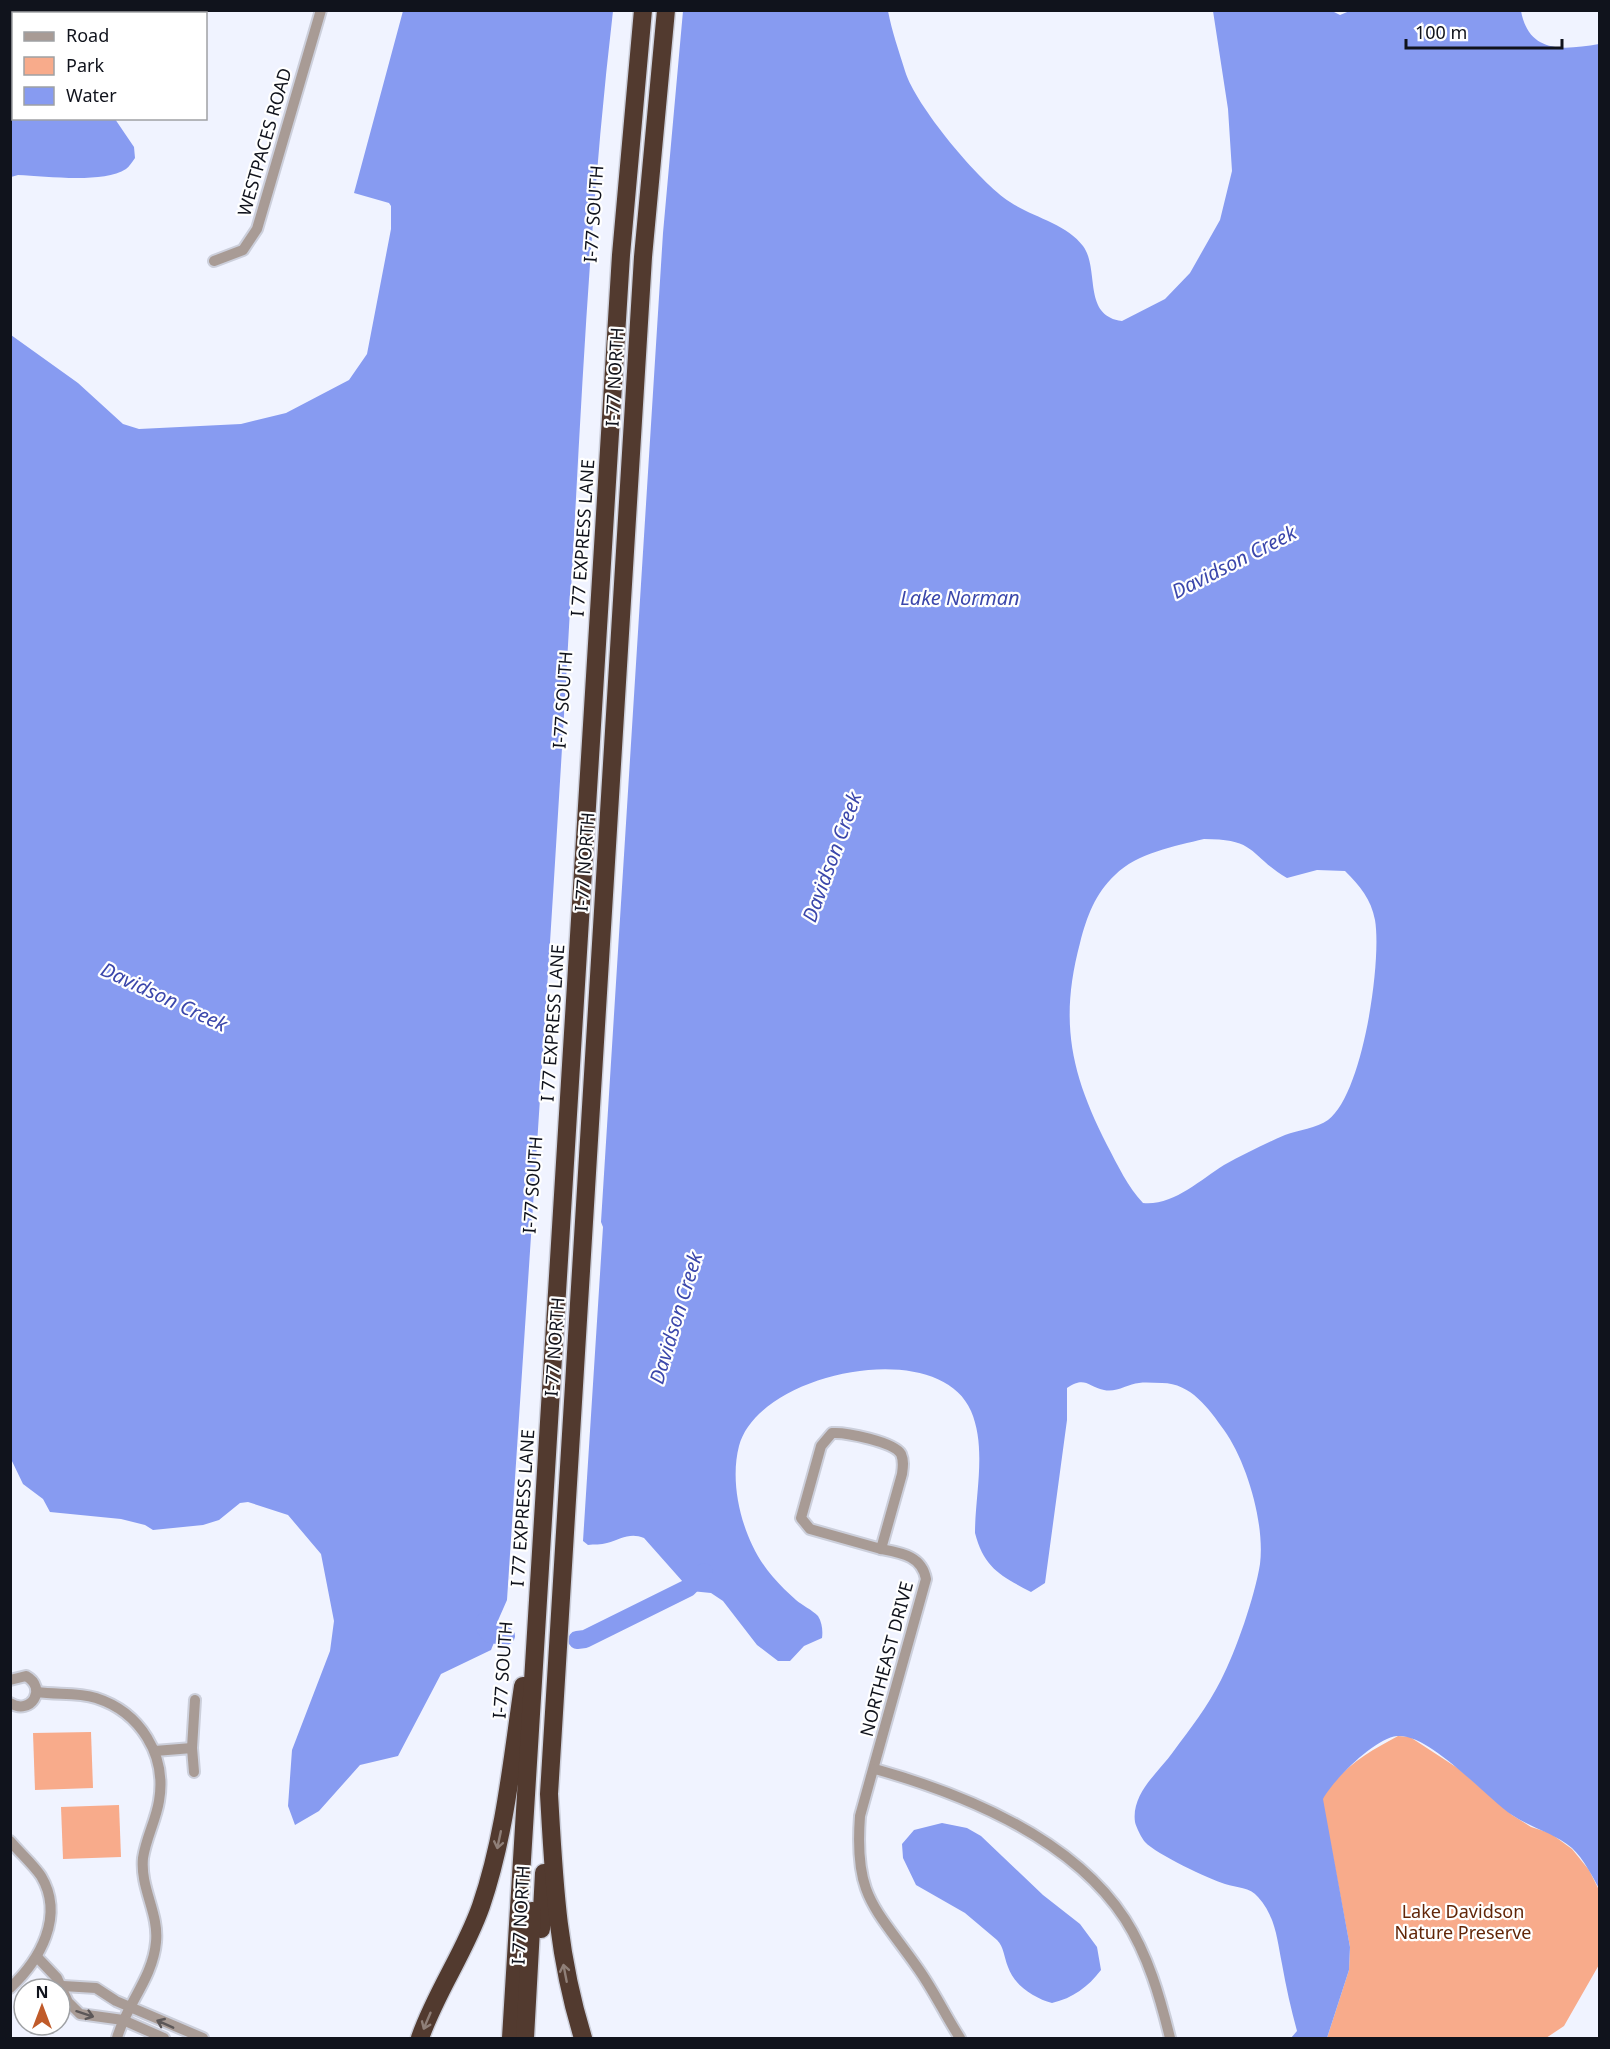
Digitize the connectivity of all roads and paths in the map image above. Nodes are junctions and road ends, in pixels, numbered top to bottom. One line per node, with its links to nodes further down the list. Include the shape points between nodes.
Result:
1 (321, 10): 6 (street, WESTPACES ROAD, via 257,229 243,250)
2 (633, 10): 8 (highway, I-77 SOUTH, via 611,255)
3 (643, 10): 31 (highway, I 77 EXPRESS LANE, via 621,255)
4 (656, 10): 32 (highway, I 77 EXPRESS LANE, via 633,256)
5 (666, 10): 17 (highway, I-77 NORTH, via 644,257)
6 (214, 261)
7 (881, 1549): 7 (street, NORTHEAST DRIVE, via 810,1529 801,1518 821,1446 832,1433 886,1444 900,1454 902,1474); 15 (street, NORTHEAST DRIVE, via 916,1559 924,1568 926,1579)
8 (524, 1679): 29 (highway, one-way to 29, via 502,1822 487,1886 475,1922); 30 (highway, I-77 SOUTH)
9 (10, 1680): 10 (street, via 26,1676 34,1682)
10 (37, 1692): 12 (street, via 26,1707); 14 (street, via 84,1695 106,1702 135,1721)
11 (195, 1700): 13 (street)
12 (10, 1703)
13 (192, 1748): 14 (street); 16 (street)
14 (155, 1751): 24 (street, via 160,1799 142,1868 156,1924 156,1942 150,1970)
15 (875, 1769): 35 (street, NORTHEAST DRIVE, via 860,1816 857,1852 863,1882 873,1908 918,1968); 36 (street, via 934,1786 998,1813 1095,1883 1134,1934 1149,1966)
16 (194, 1772)
17 (549, 1794): 33 (highway, I-77 NORTH); 34 (highway, one-way to 17, via 560,1946)
18 (10, 1840): 19 (street, via 41,1876 49,1895 49,1922)
19 (38, 1958): 20 (street); 22 (street)
20 (55, 1977)
21 (72, 1987): 24 (street, via 96,1988)
22 (10, 1988)
23 (72, 2006): 25 (street, one-way to 25, via 80,2014)
24 (129, 2007): 25 (street); 28 (street, one-way to 24)
25 (123, 2020): 26 (street); 27 (street)
26 (117, 2038)
27 (164, 2038)
28 (203, 2038)
29 (420, 2038)
30 (501, 2038)
31 (511, 2038)
32 (525, 2038)
33 (535, 2038)
34 (583, 2038)
35 (960, 2038)
36 (1170, 2038)

